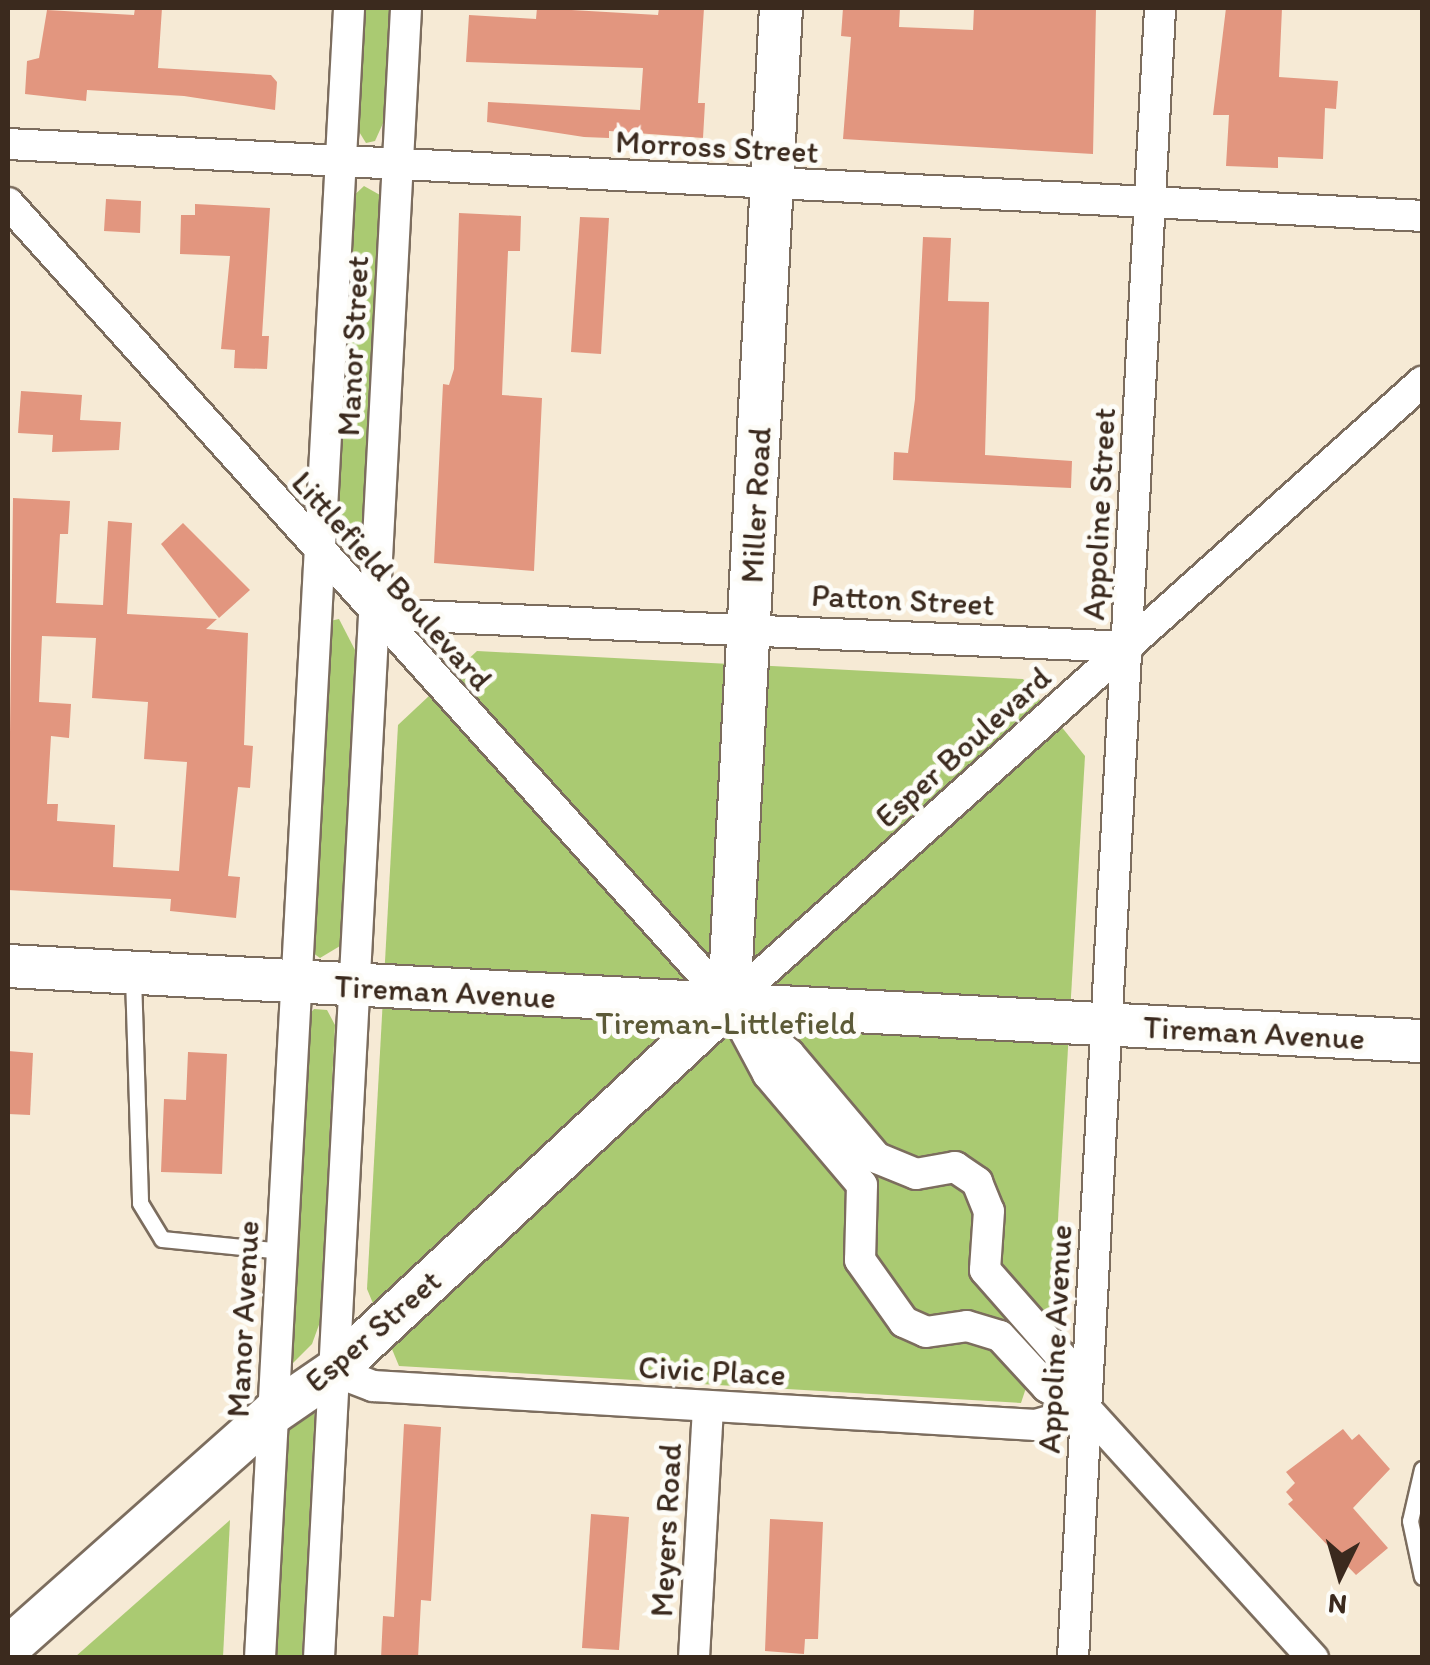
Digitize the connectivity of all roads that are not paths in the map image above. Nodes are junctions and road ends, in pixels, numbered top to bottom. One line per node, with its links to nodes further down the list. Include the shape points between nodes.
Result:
1 (349, 8): 6 (street, Manor Street)
2 (406, 8): 7 (street, Manor Street)
3 (781, 8): 8 (street, Miller Road)
4 (1160, 8): 10 (street, Appoline Street)
5 (8, 144): 6 (street, Morross Street)
6 (341, 161): 7 (street, Morross Street); 13 (street, Manor Street)
7 (396, 164): 8 (street, Morross Street); 14 (street, Manor Street)
8 (771, 186): 10 (street, Morross Street); 15 (street, Miller Road)
9 (8, 202): 13 (street, Littlefield Boulevard)
10 (1149, 205): 11 (street, Morross Street); 16 (street, Appoline Street)
11 (1422, 216)
12 (1422, 382): 16 (street, Esper Boulevard)
13 (319, 552): 14 (street, Littlefield Boulevard); 19 (street, Manor Street)
14 (375, 614): 15 (street, Patton Street); 20 (street, Manor Street); 21 (street, Littlefield Boulevard)
15 (750, 626): 16 (street, Patton Street); 21 (street, Miller Road)
16 (1128, 646): 21 (street, Esper Boulevard); 22 (street, Appoline Street)
17 (8, 966): 18 (street, Tireman Avenue)
18 (133, 973): 19 (street, Tireman Avenue); 24 (lane, via 140,1204 162,1238)
19 (296, 983): 20 (street, Tireman Avenue); 24 (street, Manor Avenue)
20 (355, 987): 21 (street, Tireman Avenue); 25 (street)
21 (729, 1003): 22 (street, Tireman Avenue); 25 (street, Esper Street); 27 (street, via 789,1054 885,1165 916,1174 955,1167 976,1182 989,1211 985,1270 1065,1361); 27 (street, via 768,1074 862,1186 860,1260 904,1322 926,1332 987,1328 1047,1386)
22 (1106, 1025): 23 (street, Tireman Avenue); 27 (street, Appoline Avenue)
23 (1422, 1042)
24 (282, 1251): 28 (street, Manor Avenue)
25 (334, 1371): 26 (street, Civic Place, via 374,1386); 28 (street, Esper Street); 33 (street)
26 (708, 1406): 27 (street, Civic Place, via 1036,1425); 34 (street, Meyers Road)
27 (1086, 1410): 35 (street, Appoline Avenue); 36 (street)
28 (273, 1413): 31 (street, Esper Street); 32 (street, Manor Avenue)
29 (1422, 1469): 30 (lane, via 1410,1521)
30 (1422, 1577)
31 (8, 1648)
32 (260, 1658)
33 (319, 1658)
34 (694, 1658)
35 (1073, 1658)
36 (1313, 1658)

